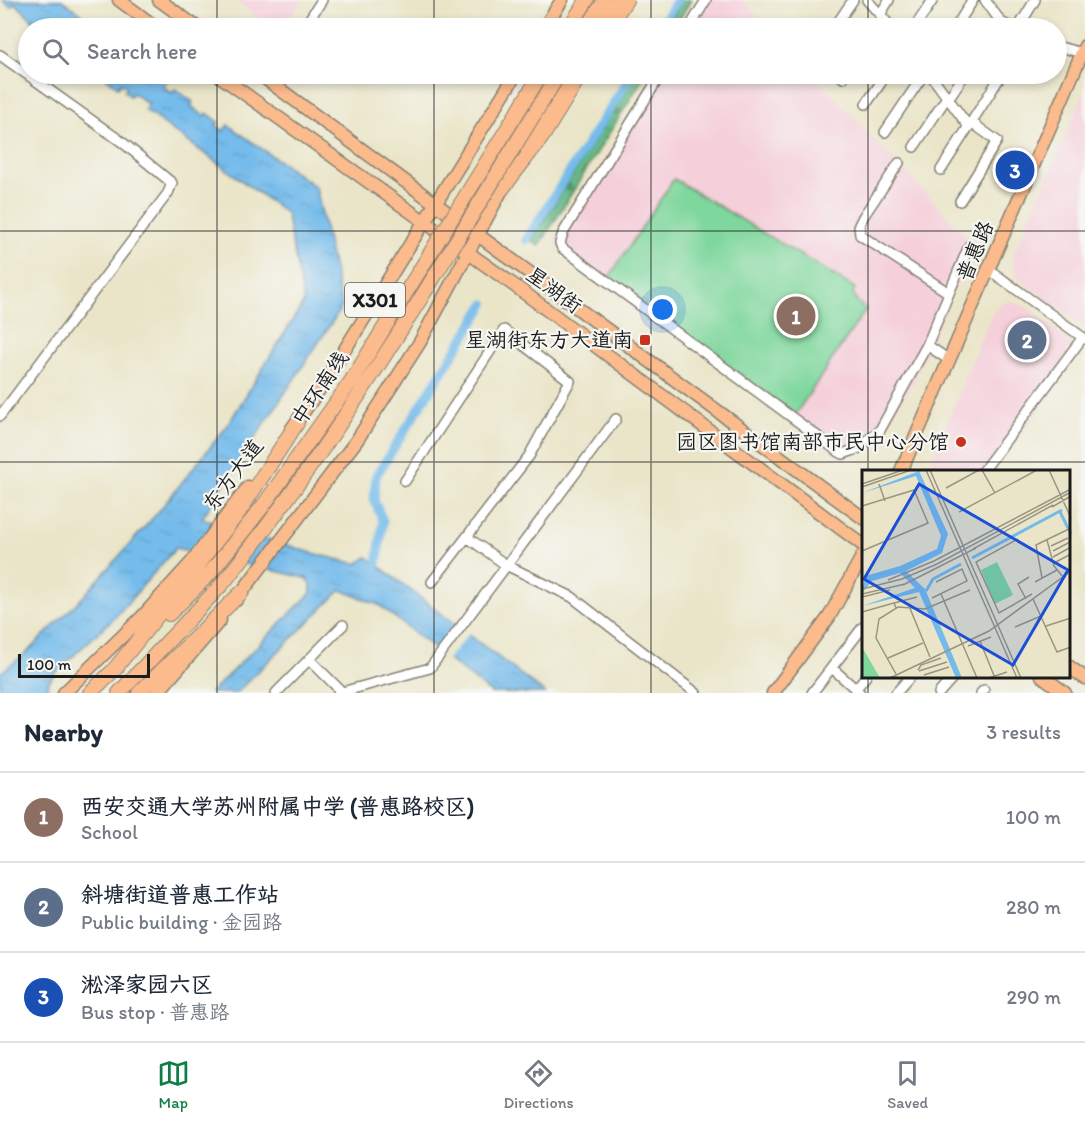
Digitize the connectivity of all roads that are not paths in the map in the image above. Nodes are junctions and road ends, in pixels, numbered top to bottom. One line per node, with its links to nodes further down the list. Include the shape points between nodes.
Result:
1 (119, 0): 17 (main road)
2 (159, 0): 18 (main road)
3 (322, 0): 19 (street)
4 (562, 0): 20 (main road)
5 (587, 0): 21 (highway)
6 (605, 0): 22 (highway)
7 (706, 0): 25 (street)
8 (853, 0): 26 (street)
9 (867, 0): 16 (street)
10 (889, 0): 16 (street)
11 (933, 0): 27 (street)
12 (973, 0): 28 (street)
13 (1035, 0): 30 (street)
14 (622, 2): 23 (main road); 24 (highway)
15 (990, 3): 29 (street)
16 (881, 16)
17 (143, 18)
18 (184, 18)
19 (310, 18)
20 (550, 18)
21 (575, 18)
22 (593, 18)
23 (608, 18)
24 (613, 18)
25 (695, 18)
26 (841, 18)
27 (921, 18)
28 (961, 18)
29 (995, 18)
30 (1024, 18)
31 (1067, 47): 32 (street)
32 (1083, 49): 63 (main road, 普惠路)
33 (0, 55): 34 (street)
34 (18, 68)
35 (41, 84): 68 (street, via 172,183)
36 (231, 84): 59 (main road, 星湖街)
37 (273, 84): 58 (main road, 星湖街)
38 (510, 84): 58 (main road, 东方大道 / X301)
39 (535, 84): 86 (highway, 中环南线, bridge, via 352,380 263,506 210,573)
40 (553, 84): 95 (highway, 中环南线, bridge, via 366,388 277,517 223,584)
41 (567, 84): 56 (main road, X301)
42 (575, 84): 56 (highway, via 542,137)
43 (655, 84): 66 (street, via 562,233 562,248 843,454 857,449 880,430)
44 (880, 84): 50 (street)
45 (917, 84): 52 (street)
46 (938, 84): 49 (street)
47 (958, 84): 49 (street)
48 (996, 84): 51 (street)
49 (948, 98): 51 (street); 53 (street)
50 (866, 104)
51 (970, 125): 55 (street); 57 (street, via 997,141)
52 (885, 132)
53 (914, 147)
54 (899, 163): 64 (street, via 863,217 860,235)
55 (941, 170)
56 (502, 189): 60 (main road, X301)
57 (960, 201)
58 (435, 202): 59 (main road, 东方大道 / X301); 60 (main road, 星湖街)
59 (424, 221): 62 (main road, 星湖街); 70 (main road, 东方大道 / X301)
60 (478, 233): 62 (main road, X301); 74 (main road, 星湖街)
61 (969, 246): 64 (street)
62 (469, 254): 76 (main road, 星湖街); 80 (main road, X301, via 420,342 357,440)
63 (988, 269): 65 (street); 67 (main road, 普惠路)
64 (949, 293): 66 (street)
65 (1084, 338): 72 (street)
66 (927, 345): 67 (street)
67 (949, 360): 71 (main road, 普惠路)
68 (0, 416)
69 (616, 419): 78 (street)
70 (297, 423): 86 (highway, via 232,523); 93 (main road, 东方大道 / X301, via 191,563)
71 (901, 470)
72 (984, 470)
73 (405, 481): 75 (street, via 504,330 570,381 529,456)
74 (862, 517)
75 (467, 537): 78 (street); 79 (street)
76 (862, 544)
77 (862, 557): 100 (main road, via 829,617)
78 (506, 565): 92 (street, via 430,668); 99 (street, via 572,597)
79 (432, 582)
80 (242, 592): 96 (highway); 97 (main road, X301)
81 (344, 625): 83 (street)
82 (862, 628): 85 (street)
83 (309, 659): 92 (street); 98 (street)
84 (1070, 667): 90 (main road)
85 (832, 668): 91 (street); 101 (street)
86 (113, 671): 94 (highway, 中环南线)
87 (909, 678): 102 (street)
88 (952, 678): 103 (street)
89 (1045, 678): 104 (main road)
90 (1085, 678)
91 (858, 691)
92 (339, 692)
93 (64, 693)
94 (90, 693)
95 (119, 693)
96 (140, 693)
97 (157, 693)
98 (276, 693)
99 (696, 693)
100 (773, 693)
101 (812, 693)
102 (896, 693)
103 (939, 693)
104 (1065, 693)

